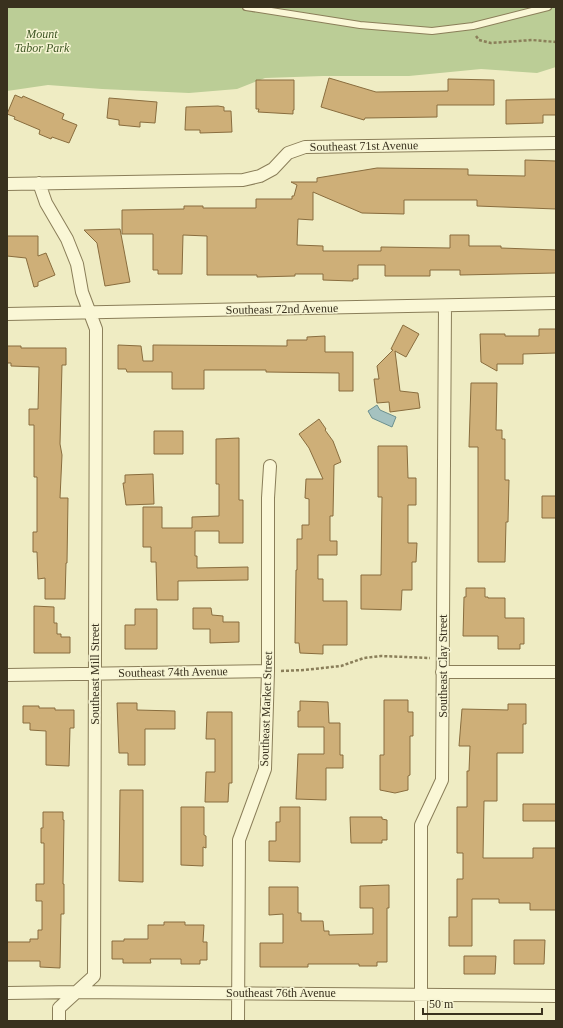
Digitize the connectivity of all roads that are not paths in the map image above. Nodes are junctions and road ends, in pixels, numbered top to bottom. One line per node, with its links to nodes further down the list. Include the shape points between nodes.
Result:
1 (246, 7): 2 (lane, via 376,26 432,31 473,26)
2 (548, 7)
3 (556, 143): 4 (street, Southeast 71st Avenue, via 306,147 288,153 273,169 260,176 243,180)
4 (39, 183): 5 (street, Southeast 71st Avenue); 8 (street, Southeast Mill Street, via 46,203 67,239 77,264 82,292)
5 (7, 184)
6 (556, 304): 7 (street, Southeast 72nd Avenue)
7 (445, 306): 8 (street, Southeast 72nd Avenue); 12 (street, Southeast Clay Street)
8 (90, 312): 9 (street, Southeast 72nd Avenue); 14 (street, Southeast Mill Street, via 96,329)
9 (7, 314)
10 (270, 466): 11 (street, Southeast Market Street)
11 (268, 671): 14 (street, Southeast 74th Avenue); 18 (street, Southeast Market Street, via 265,769 239,840)
12 (442, 672): 13 (street); 19 (street, Southeast Clay Street, via 442,780 421,825)
13 (556, 672)
14 (95, 673): 15 (street, Southeast 74th Avenue); 16 (street, Southeast Mill Street, via 94,976)
15 (7, 675)
16 (76, 992): 17 (street, Southeast 76th Avenue); 18 (street, Southeast 76th Avenue); 21 (street, Southeast Mill Street, via 59,1008)
17 (7, 993)
18 (238, 993): 19 (street, Southeast 76th Avenue); 22 (street, Southeast Market Street)
19 (421, 994): 20 (street, Southeast 76th Avenue); 23 (street, Southeast Clay Street)
20 (556, 996)
21 (59, 1021)
22 (238, 1021)
23 (421, 1021)

